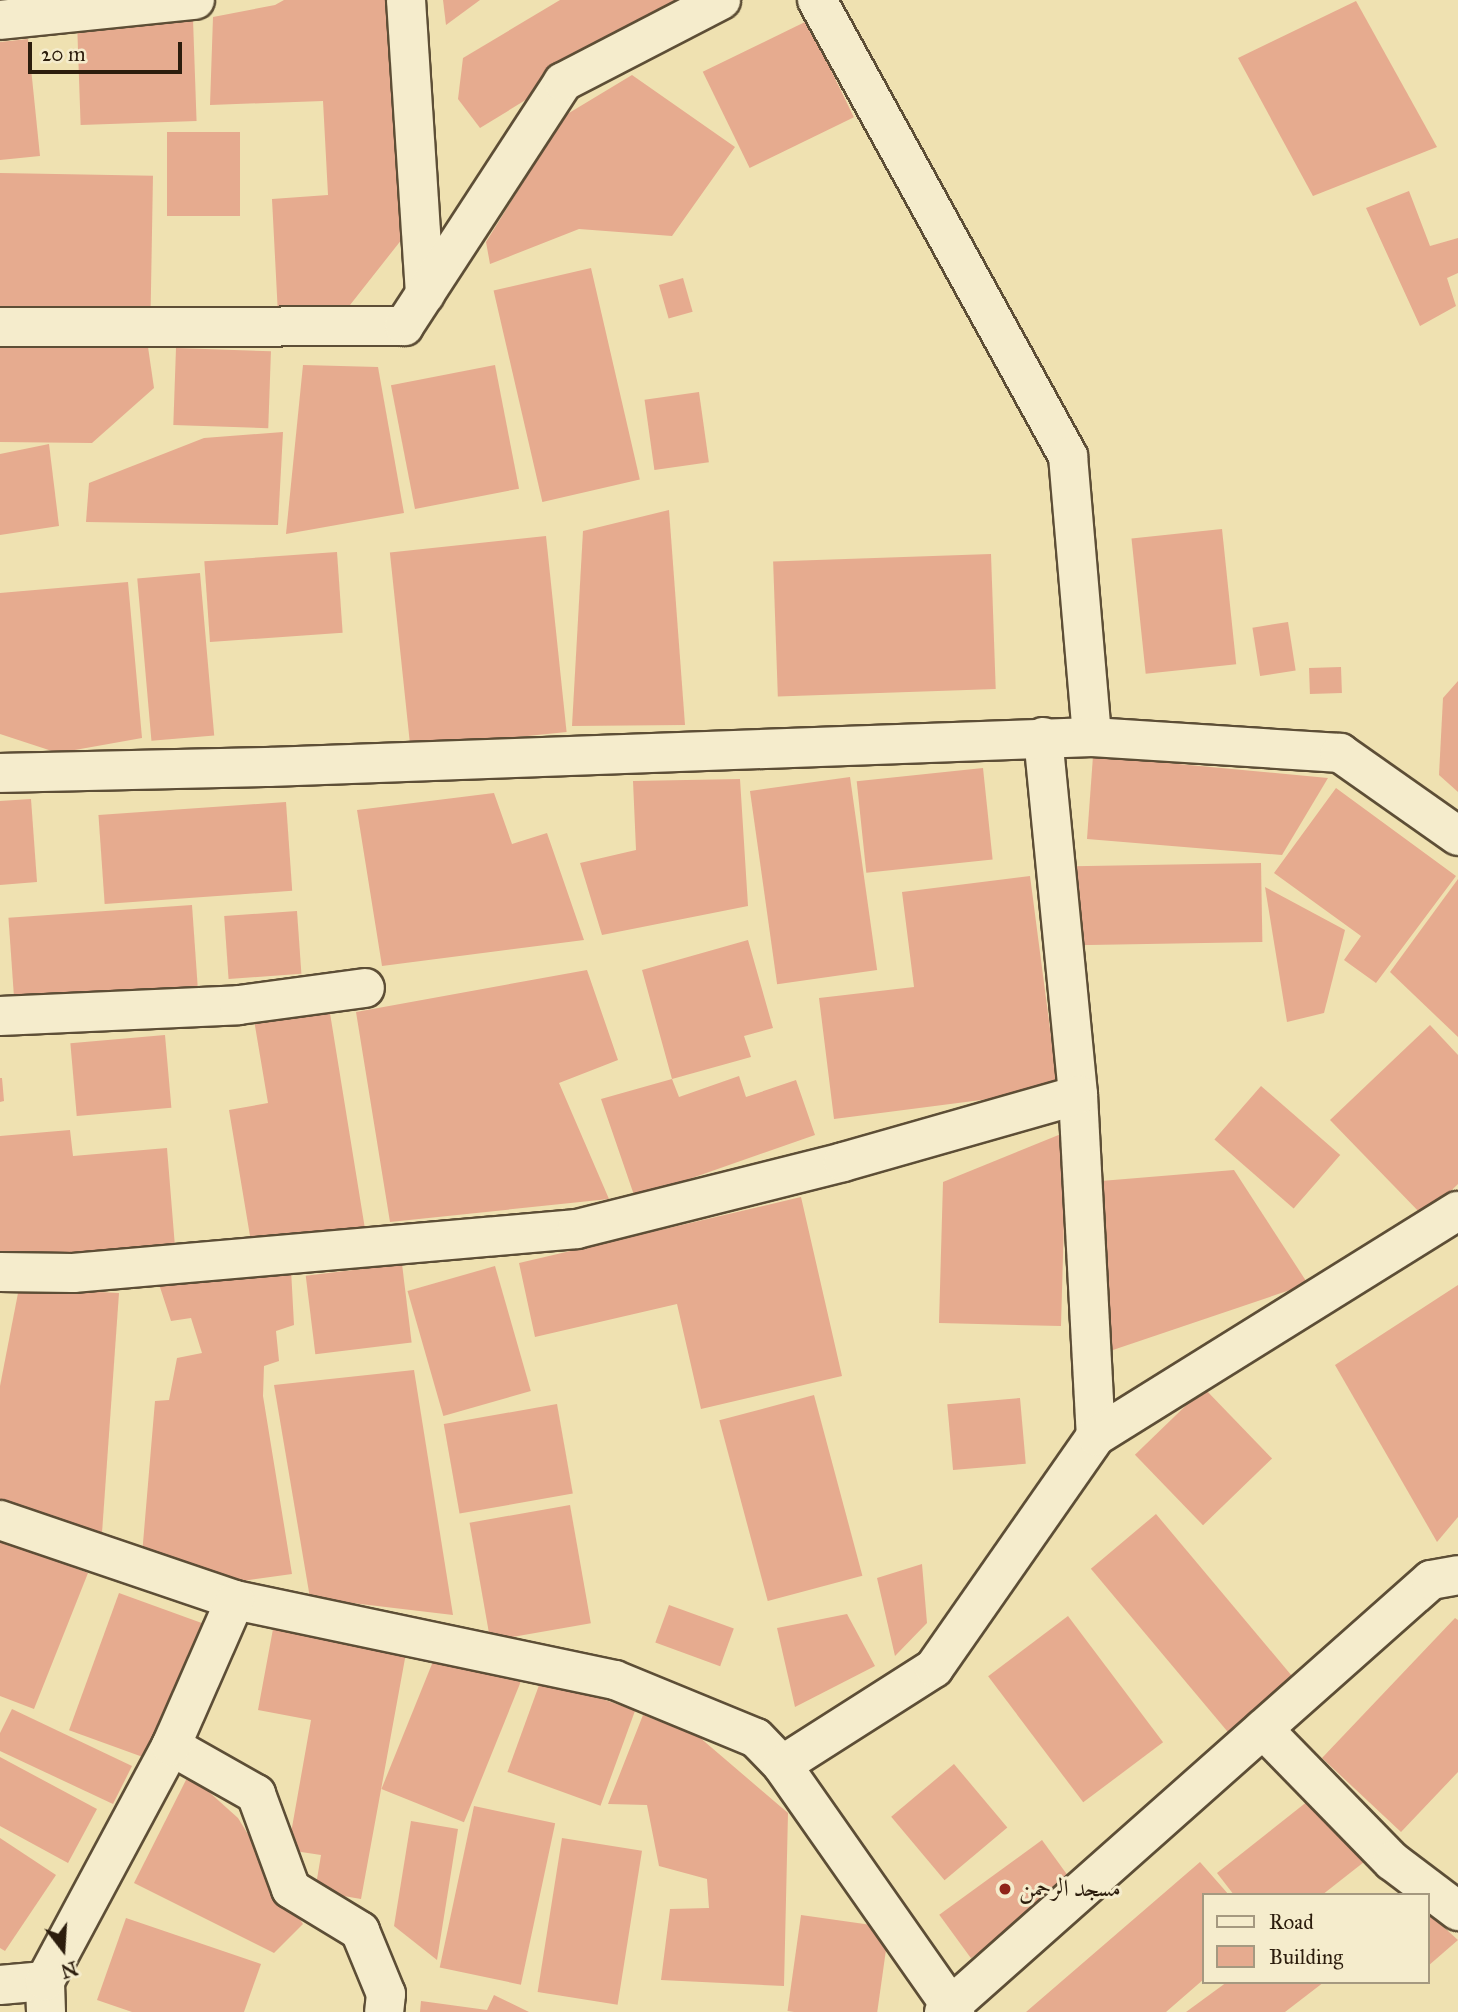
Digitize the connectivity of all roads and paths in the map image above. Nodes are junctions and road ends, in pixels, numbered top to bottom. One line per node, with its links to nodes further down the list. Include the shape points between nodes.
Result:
1 (195, 0): 5 (street)
2 (406, 0): 6 (street)
3 (721, 0): 6 (street, via 563,82)
4 (817, 0): 9 (street, via 1068,456)
5 (0, 20)
6 (425, 294): 7 (street, via 404,326)
7 (0, 327)
8 (1043, 737): 9 (street); 10 (street); 14 (street)
9 (1092, 737): 11 (street, via 1340,753)
10 (0, 773)
11 (1458, 836)
12 (365, 988): 13 (street, via 239,1005)
13 (0, 1016)
14 (1078, 1095): 16 (street, via 843,1162 578,1229 74,1273); 17 (street)
15 (1458, 1211): 17 (street)
16 (0, 1272)
17 (1096, 1436): 23 (street, via 934,1668)
18 (0, 1520): 20 (street)
19 (1458, 1575): 21 (street, via 1431,1580)
20 (235, 1600): 22 (street); 23 (street, via 615,1680 756,1738)
21 (1263, 1729): 24 (street, via 1392,1861); 27 (street)
22 (171, 1746): 26 (street); 28 (street, via 256,1794 291,1889 360,1931 386,1994)
23 (782, 1765): 27 (street)
24 (1458, 1911)
25 (0, 1985): 26 (street)
26 (45, 1996)
27 (950, 2010)
28 (384, 2012)

